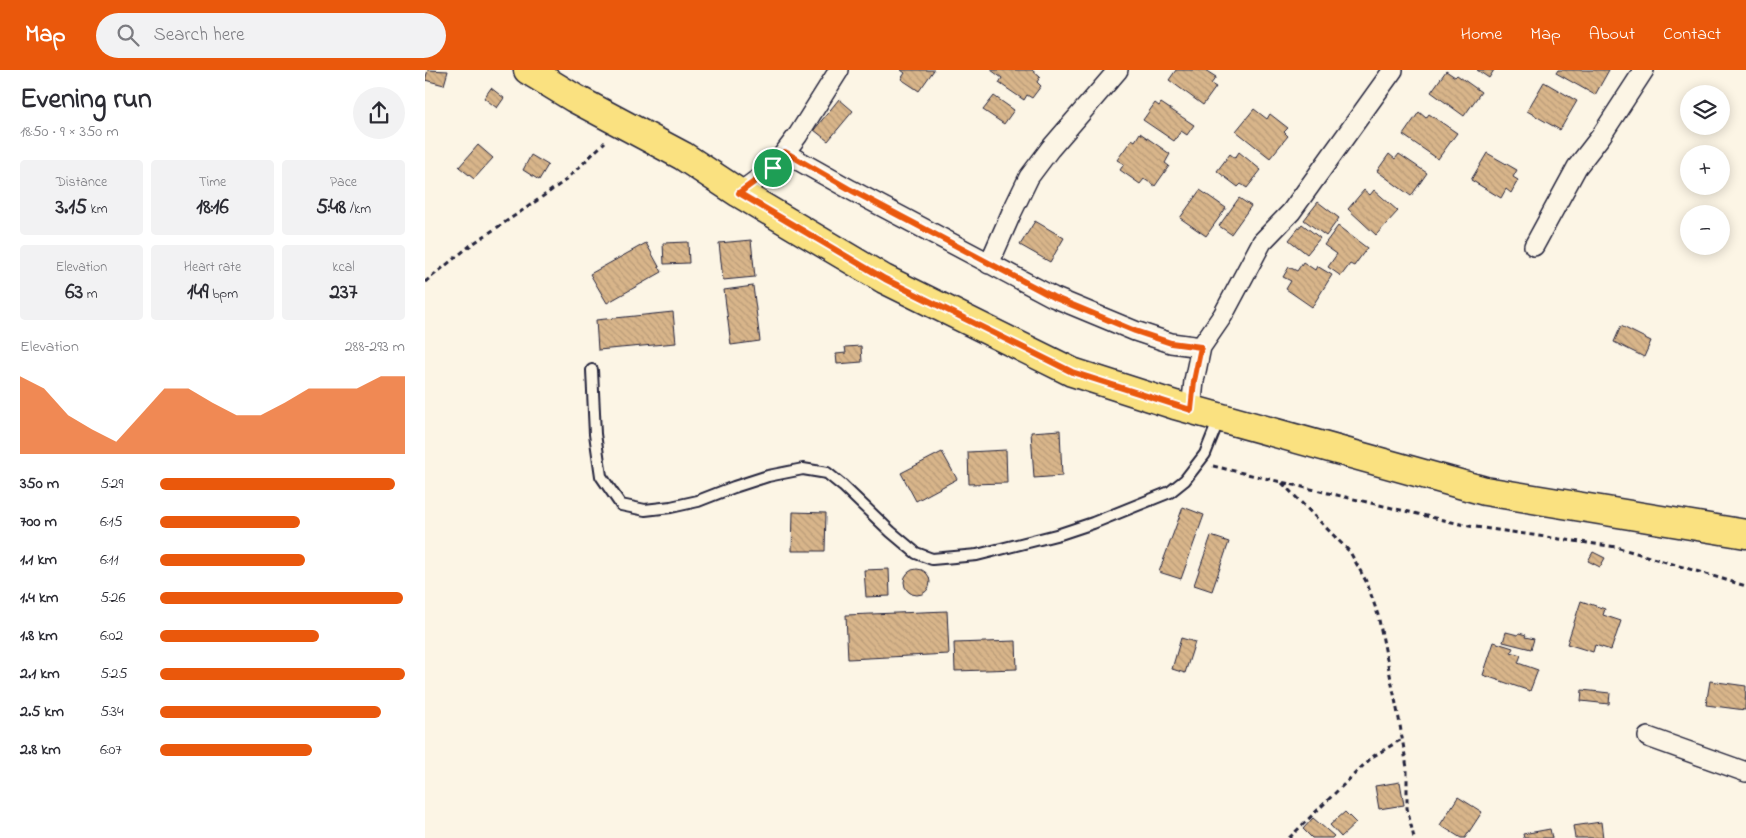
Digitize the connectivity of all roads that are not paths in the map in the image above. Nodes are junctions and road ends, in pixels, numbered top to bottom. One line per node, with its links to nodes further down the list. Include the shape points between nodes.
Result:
1 (529, 70): 7 (main road, via 574,98 683,156)
2 (839, 70): 6 (street)
3 (1118, 70): 9 (street, via 1029,177)
4 (1393, 70): 10 (street, via 1291,212 1262,242 1223,315)
5 (1644, 70): 8 (street, via 1577,167)
6 (785, 152): 7 (street, via 773,168); 9 (street)
7 (739, 193): 12 (main road, via 885,279 1072,372)
8 (1534, 246)
9 (989, 264): 10 (street, via 1053,297 1135,331 1171,343)
10 (1201, 347): 12 (street)
11 (592, 370): 13 (lane, via 601,476 621,505 645,510 671,507 698,501 768,476 803,469 827,473 891,532 916,552 932,559 977,555 1060,534 1170,492 1199,463)
12 (1191, 410): 13 (main road)
13 (1220, 418): 14 (main road, via 1485,491)
14 (1746, 534)
15 (1648, 737): 16 (street)
16 (1746, 772)

